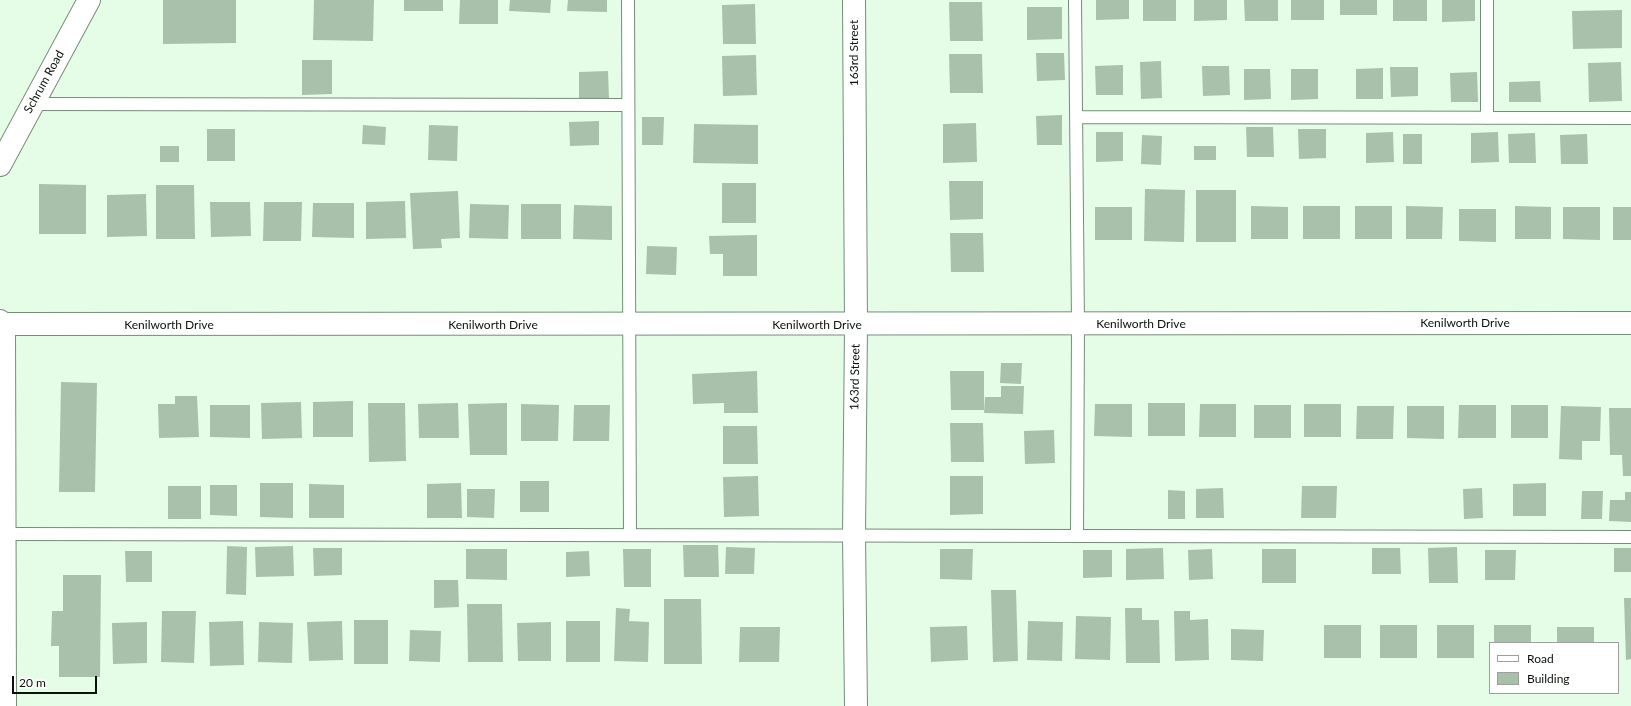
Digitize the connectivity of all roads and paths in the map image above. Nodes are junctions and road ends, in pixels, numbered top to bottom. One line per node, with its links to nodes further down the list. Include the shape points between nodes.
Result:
1 (88, 0): 6 (street, Schrum Road)
2 (628, 0): 7 (lane)
3 (854, 0): 16 (street, 163rd Street)
4 (1075, 0): 8 (lane)
5 (1487, 0): 9 (lane)
6 (31, 104): 7 (lane); 11 (street, Schrum Road)
7 (628, 105): 15 (lane)
8 (1076, 117): 9 (lane); 14 (lane)
9 (1487, 118): 10 (lane)
10 (1631, 118)
11 (0, 165)
12 (2, 323): 15 (street, Kenilworth Drive); 17 (street)
13 (1631, 323): 14 (street, Kenilworth Drive)
14 (1078, 324): 16 (street, Kenilworth Drive); 20 (lane)
15 (629, 325): 16 (street, Kenilworth Drive); 18 (lane)
16 (856, 325): 19 (street, 163rd Street)
17 (5, 534): 18 (lane); 22 (street)
18 (630, 535): 19 (lane)
19 (854, 535): 20 (lane); 23 (street, 163rd Street)
20 (1077, 536): 21 (lane)
21 (1631, 537)
22 (5, 706)
23 (856, 706)

